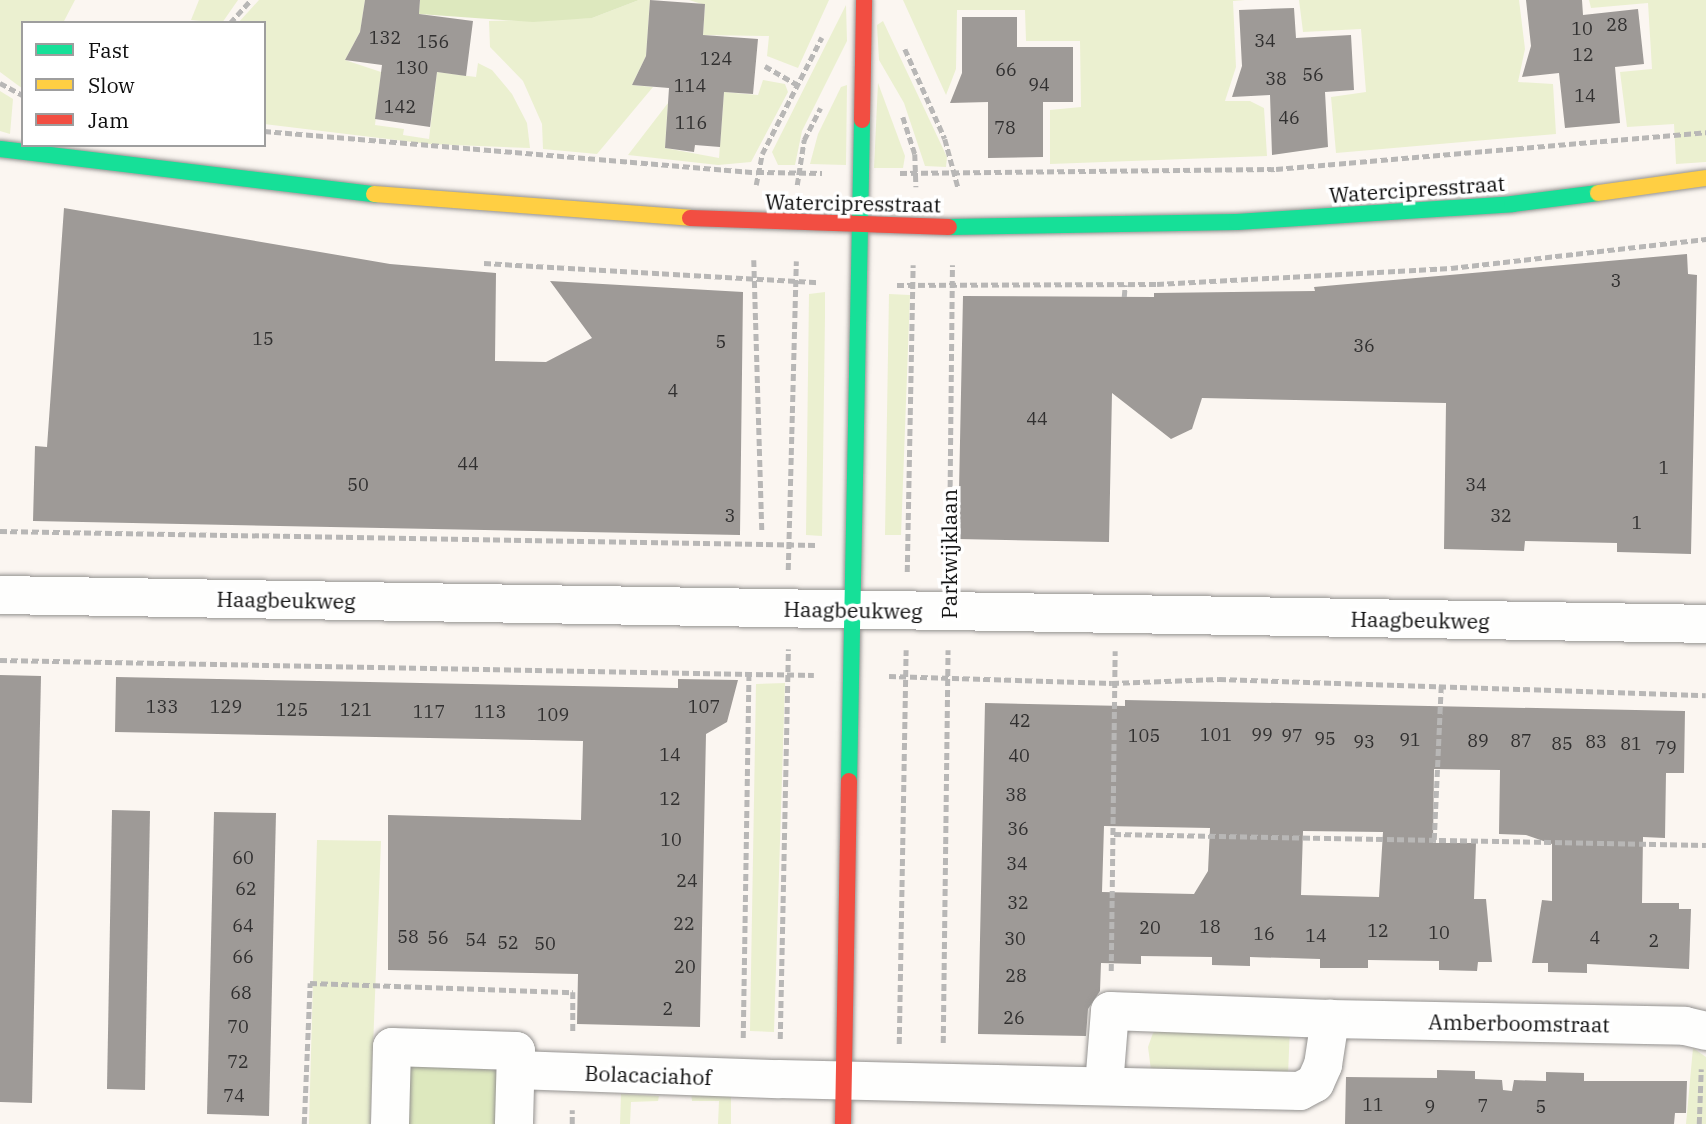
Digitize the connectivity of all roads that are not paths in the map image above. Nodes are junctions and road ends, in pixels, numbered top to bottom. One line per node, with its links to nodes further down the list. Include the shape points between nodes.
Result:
1 (864, 0): 4 (street)
2 (0, 149): 4 (street, Watercipresstraat, via 436,202)
3 (1706, 178): 4 (street, Watercipresstraat, via 1513,204 1251,221)
4 (859, 224): 6 (street)
5 (0, 595): 6 (street, Haagbeukweg)
6 (852, 610): 7 (street, Haagbeukweg); 11 (street)
7 (1706, 624)
8 (1330, 1019): 9 (street, Amberboomstraat); 12 (street, via 1323,1065 1315,1083 1300,1091); 12 (street, Amberboomstraat, via 1110,1011)
9 (1705, 1030)
10 (516, 1070): 11 (street, Bolacaciahof); 13 (street, via 516,1051 392,1047); 14 (street)
11 (844, 1079): 12 (street); 15 (street)
12 (1104, 1086)
13 (390, 1124)
14 (514, 1124)
15 (843, 1124)

